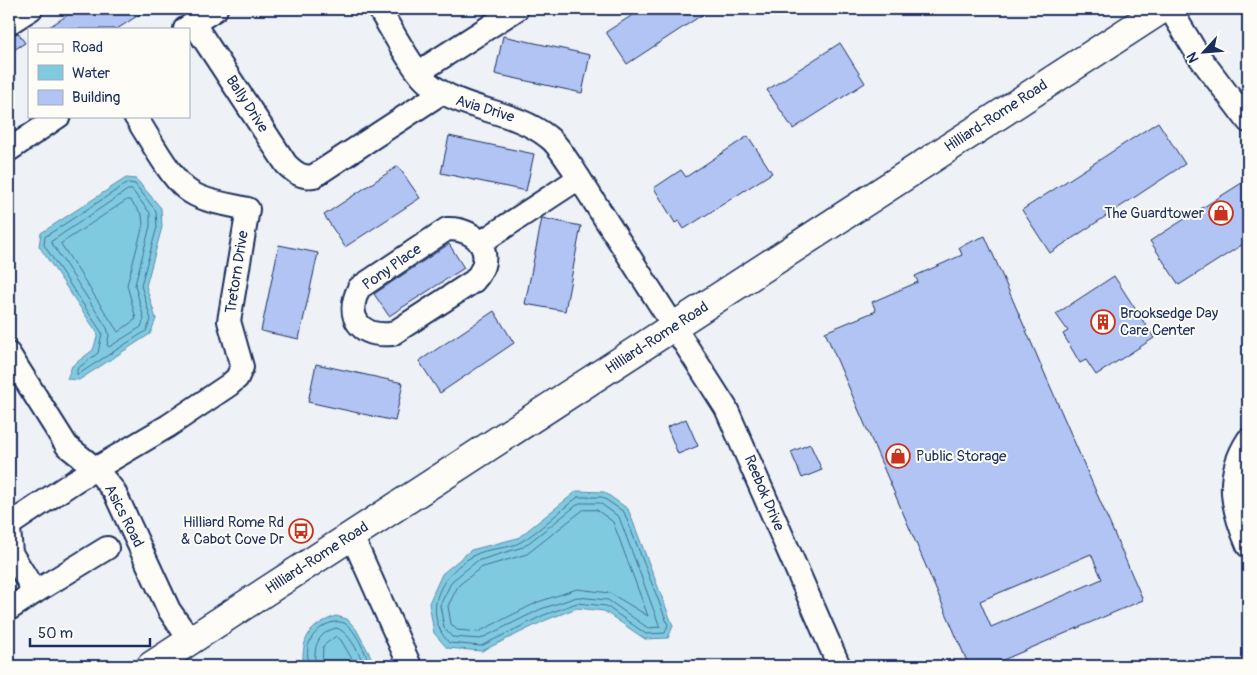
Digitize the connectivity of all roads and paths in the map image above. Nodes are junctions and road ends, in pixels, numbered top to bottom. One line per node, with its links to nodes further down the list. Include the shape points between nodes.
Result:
1 (216, 9): 6 (street)
2 (379, 9): 7 (street)
3 (517, 9): 7 (street)
4 (1162, 9): 16 (main road, Hilliard-Rome Road)
5 (1170, 9): 11 (street, via 1198,55)
6 (190, 26): 13 (street, Bally Drive, via 286,164)
7 (419, 72): 8 (street)
8 (441, 93): 13 (street, Avia Drive, via 314,176); 14 (street, Avia Drive, via 478,109 518,118 550,138)
9 (56, 118): 12 (street)
10 (137, 118): 19 (street, Tretorn Drive, via 186,189 199,196 248,209 229,321 242,368 238,378 229,385)
11 (1248, 121)
12 (9, 150)
13 (305, 177)
14 (579, 178): 15 (street); 16 (street, Avia Drive)
15 (480, 243): 15 (street, Pony Place, via 486,256 484,270 474,281 392,334 377,336 363,329 354,316 353,301 359,288 447,230 459,229)
16 (674, 328): 20 (main road, Hilliard-Rome Road); 28 (street, Reebok Drive, via 726,408)
17 (9, 354): 19 (street, Asics Road, via 67,446)
18 (1248, 440): 21 (street, via 1237,461 1232,483 1233,506)
19 (96, 469): 23 (street, via 23,515 9,529 11,553); 25 (street, Asics Road, via 114,491 169,610)
20 (352, 536): 25 (main road, Hilliard-Rome Road); 27 (street)
21 (1248, 546)
22 (106, 548): 23 (street)
23 (35, 592): 24 (street)
24 (9, 609)
25 (190, 640): 26 (main road, Hilliard-Rome Road)
26 (151, 666)
27 (410, 666)
28 (838, 666)

